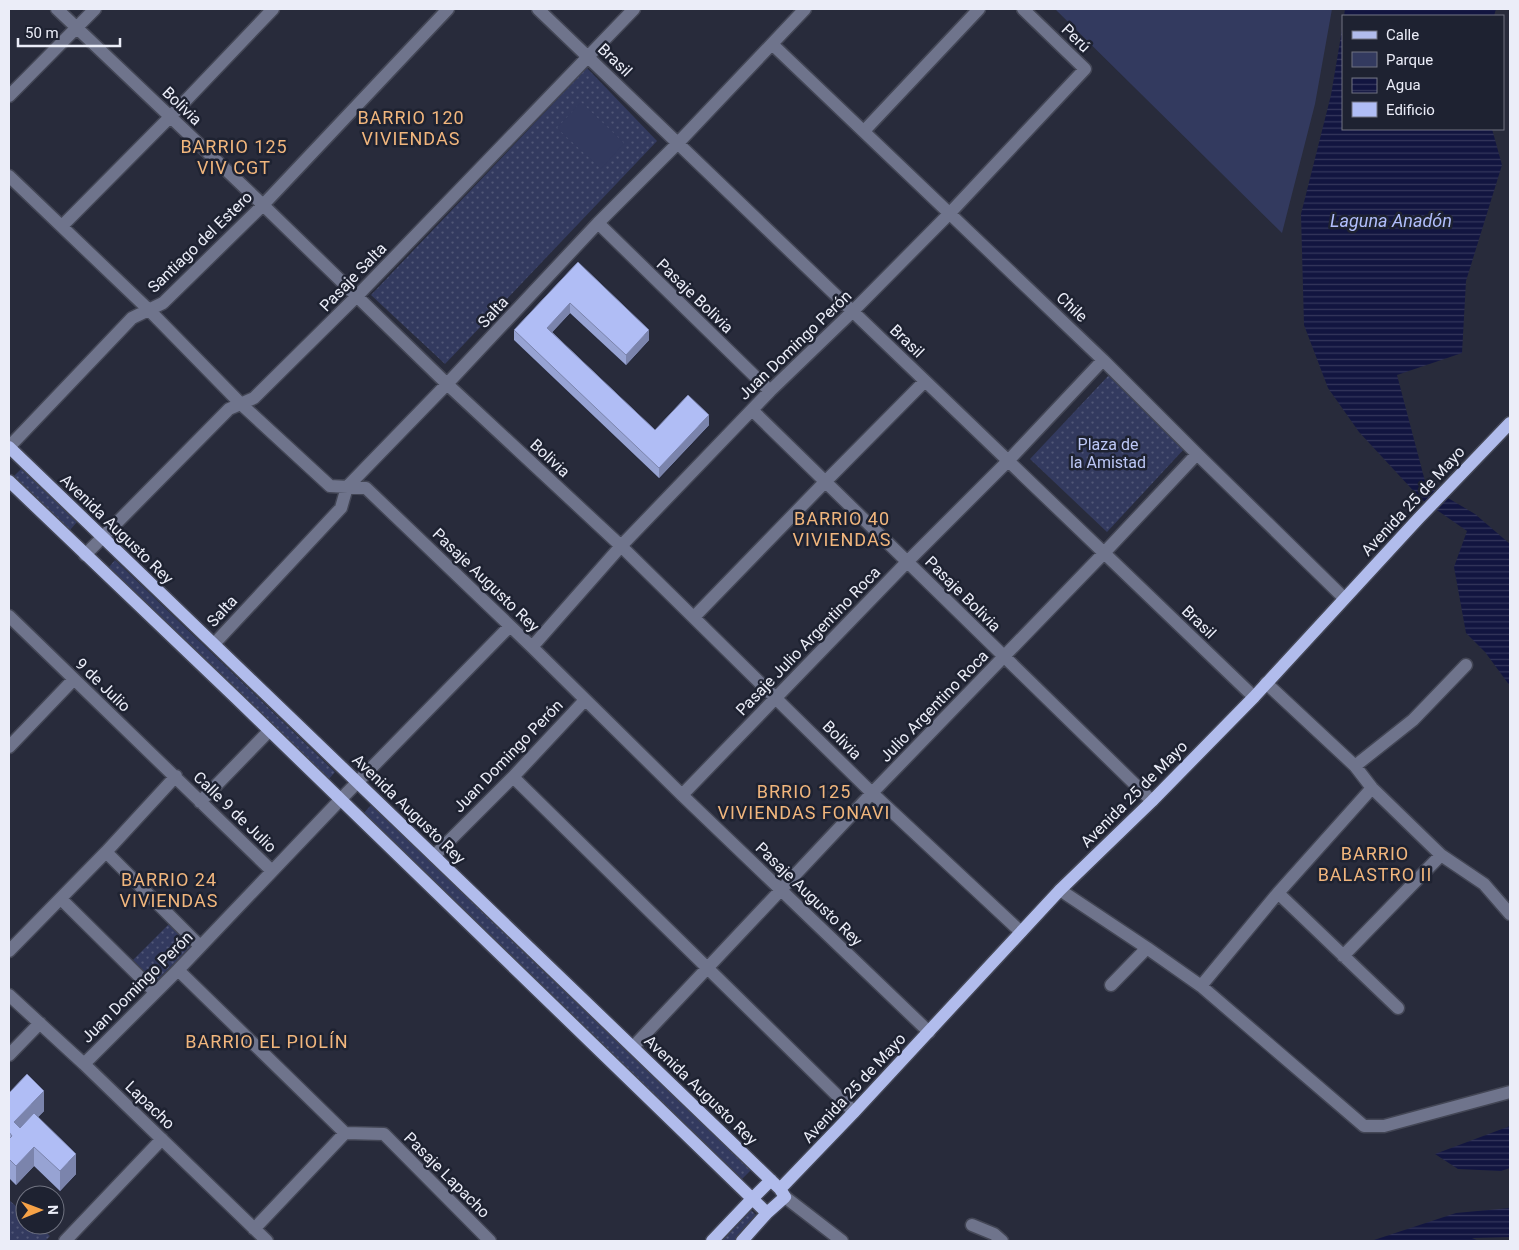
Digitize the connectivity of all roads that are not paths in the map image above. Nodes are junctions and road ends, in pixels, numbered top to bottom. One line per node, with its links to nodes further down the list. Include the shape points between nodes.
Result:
1 (57, 9): 10 (street, Bolivia)
2 (94, 9): 10 (street)
3 (273, 9): 15 (street)
4 (448, 9): 19 (street, Santiago del Estero)
5 (538, 9): 12 (street, Brasil)
6 (634, 9): 12 (street, Pasaje Salta)
7 (805, 9): 11 (street, Salta)
8 (979, 9): 16 (street)
9 (1023, 9): 13 (street, Perú)
10 (77, 28): 14 (street); 15 (street, Bolivia)
11 (772, 44): 16 (street, Chile); 17 (street, Salta)
12 (588, 57): 17 (street, Brasil); 23 (street, Pasaje Salta)
13 (1085, 69): 20 (street, Juan Domingo Perón)
14 (9, 96)
15 (170, 116): 19 (street, Bolivia); 22 (street)
16 (864, 131): 20 (street, Chile)
17 (678, 143): 21 (street, Salta); 25 (street, Brasil)
18 (9, 176): 22 (street, Pasaje Augusto Rey)
19 (263, 205): 23 (street, Bolivia); 24 (street, Santiago del Estero, via 162,303)
20 (949, 214): 25 (street, Juan Domingo Perón); 26 (street, Chile)
21 (598, 223): 28 (street, Salta); 29 (street, Pasaje Bolivia)
22 (62, 226): 24 (street, Pasaje Augusto Rey)
23 (357, 296): 28 (street, Bolivia); 30 (street, Pasaje Salta, via 254,398)
24 (149, 310): 30 (street, Pasaje Augusto Rey); 33 (street, Santiago del Estero, via 132,318)
25 (853, 311): 27 (street, Brasil); 29 (street, Juan Domingo Perón)
26 (1104, 360): 34 (street, Chile); 35 (street, Pasaje Julio Argentino Roca)
27 (925, 380): 35 (street, Brasil); 37 (street)
28 (447, 384): 38 (street, Salta); 40 (street, Bolivia)
29 (770, 391): 31 (street, Juan Domingo Perón)
30 (241, 404): 38 (street, Pasaje Augusto Rey, via 330,486); 39 (street, Pasaje Salta, via 229,409)
31 (752, 410): 37 (street, Pasaje Bolivia); 40 (street, Juan Domingo Perón)
32 (1510, 423): 44 (main road, Avenida 25 de Mayo)
33 (9, 447): 39 (main road, Avenida Augusto Rey)
34 (1197, 454): 41 (street, Julio Argentino Roca); 44 (street, Chile)
35 (1008, 461): 41 (street, Brasil); 43 (street, Pasaje Julio Argentino Roca)
36 (9, 481): 42 (main road)
37 (825, 482): 43 (street, Pasaje Bolivia); 46 (street)
38 (347, 487): 47 (street, Pasaje Augusto Rey, via 366,488); 48 (street, Salta, via 341,508)
39 (103, 538): 42 (street, Pasaje Salta); 48 (main road, Avenida Augusto Rey)
40 (621, 546): 46 (street, Bolivia); 49 (street, Juan Domingo Perón)
41 (1104, 553): 50 (street, Julio Argentino Roca); 54 (street, Brasil)
42 (85, 555): 57 (main road)
43 (907, 562): 50 (street, Pasaje Bolivia); 55 (street, Pasaje Julio Argentino Roca)
44 (1344, 598): 53 (main road, Avenida 25 de Mayo)
45 (9, 616): 52 (street, 9 de Julio)
46 (694, 617): 55 (street, Bolivia)
47 (510, 626): 49 (street, Pasaje Augusto Rey); 62 (street, Juan Domingo Perón)
48 (214, 644): 62 (main road, Avenida Augusto Rey)
49 (532, 647): 56 (street, Pasaje Augusto Rey)
50 (1004, 657): 64 (street, Julio Argentino Roca); 67 (street, Pasaje Bolivia)
51 (1466, 665): 59 (street, via 1413,720)
52 (74, 679): 58 (street); 60 (street, 9 de Julio)
53 (1266, 684): 54 (main road, Avenida 25 de Mayo); 59 (street)
54 (1254, 697): 67 (main road, Avenida 25 de Mayo)
55 (776, 698): 64 (street, Bolivia); 65 (street, Pasaje Julio Argentino Roca)
56 (585, 700): 61 (street, Juan Domingo Perón); 65 (street, Pasaje Augusto Rey)
57 (269, 731): 66 (main road); 68 (street)
58 (9, 747)
59 (1355, 766): 63 (street)
60 (176, 776): 68 (street, Calle 9 de Julio); 69 (street)
61 (513, 777): 71 (street, Juan Domingo Perón); 83 (street)
62 (358, 782): 66 (street, Juan Domingo Perón); 71 (main road, Avenida Augusto Rey)
63 (1372, 788): 70 (street); 75 (street)
64 (872, 793): 73 (street, Julio Argentino Roca); 78 (street, Bolivia)
65 (682, 795): 73 (street, Pasaje Augusto Rey)
66 (340, 800): 72 (street, Juan Domingo Perón); 100 (main road)
67 (1152, 801): 74 (main road, Avenida 25 de Mayo)
68 (200, 802): 72 (street, Calle 9 de Julio)
69 (106, 852): 76 (street); 79 (street)
70 (1441, 855): 77 (street, via 1484,884); 82 (street)
71 (434, 856): 92 (main road, Avenida Augusto Rey)
72 (272, 871): 79 (street, Juan Domingo Perón)
73 (781, 890): 83 (street, Julio Argentino Roca); 91 (street, Pasaje Augusto Rey)
74 (1060, 890): 78 (main road, Avenida 25 de Mayo); 80 (street)
75 (1278, 893): 82 (street); 86 (street)
76 (61, 899): 81 (street); 87 (street)
77 (1510, 914)
78 (1021, 932): 91 (main road, Avenida 25 de Mayo)
79 (200, 946): 84 (street, Juan Domingo Perón)
80 (1148, 948): 85 (street); 86 (street)
81 (9, 951)
82 (1343, 956): 89 (street)
83 (709, 968): 92 (street, Julio Argentino Roca); 96 (street)
84 (178, 970): 87 (street, Juan Domingo Perón); 97 (street)
85 (1111, 984)
86 (1201, 986): 95 (street, via 1364,1126 1384,1126)
87 (155, 992): 94 (street, Juan Domingo Perón)
88 (9, 995): 90 (street, Lapacho)
89 (1398, 1008)
90 (40, 1023): 93 (street); 94 (street, Lapacho)
91 (929, 1032): 96 (main road, Avenida 25 de Mayo)
92 (633, 1047): 99 (main road, Avenida Augusto Rey)
93 (9, 1055)
94 (84, 1064): 98 (street, Lapacho)
95 (1510, 1092)
96 (854, 1112): 99 (main road, Avenida 25 de Mayo)
97 (345, 1133): 103 (street); 106 (street, Pasaje Lapacho, via 384,1134)
98 (162, 1139): 103 (street, Lapacho); 104 (street)
99 (779, 1188): 100 (main road, Avenida 25 de Mayo); 101 (main road, Avenida 25 de Mayo); 109 (street)
100 (752, 1199): 101 (main road); 107 (main road, Avenida 25 de Mayo)
101 (767, 1213): 108 (main road, Avenida 25 de Mayo)
102 (972, 1225): 110 (street)
103 (254, 1229): 105 (street, Lapacho)
104 (65, 1241)
105 (267, 1241)
106 (490, 1241)
107 (712, 1241)
108 (742, 1241)
109 (842, 1241)
110 (1002, 1241)

